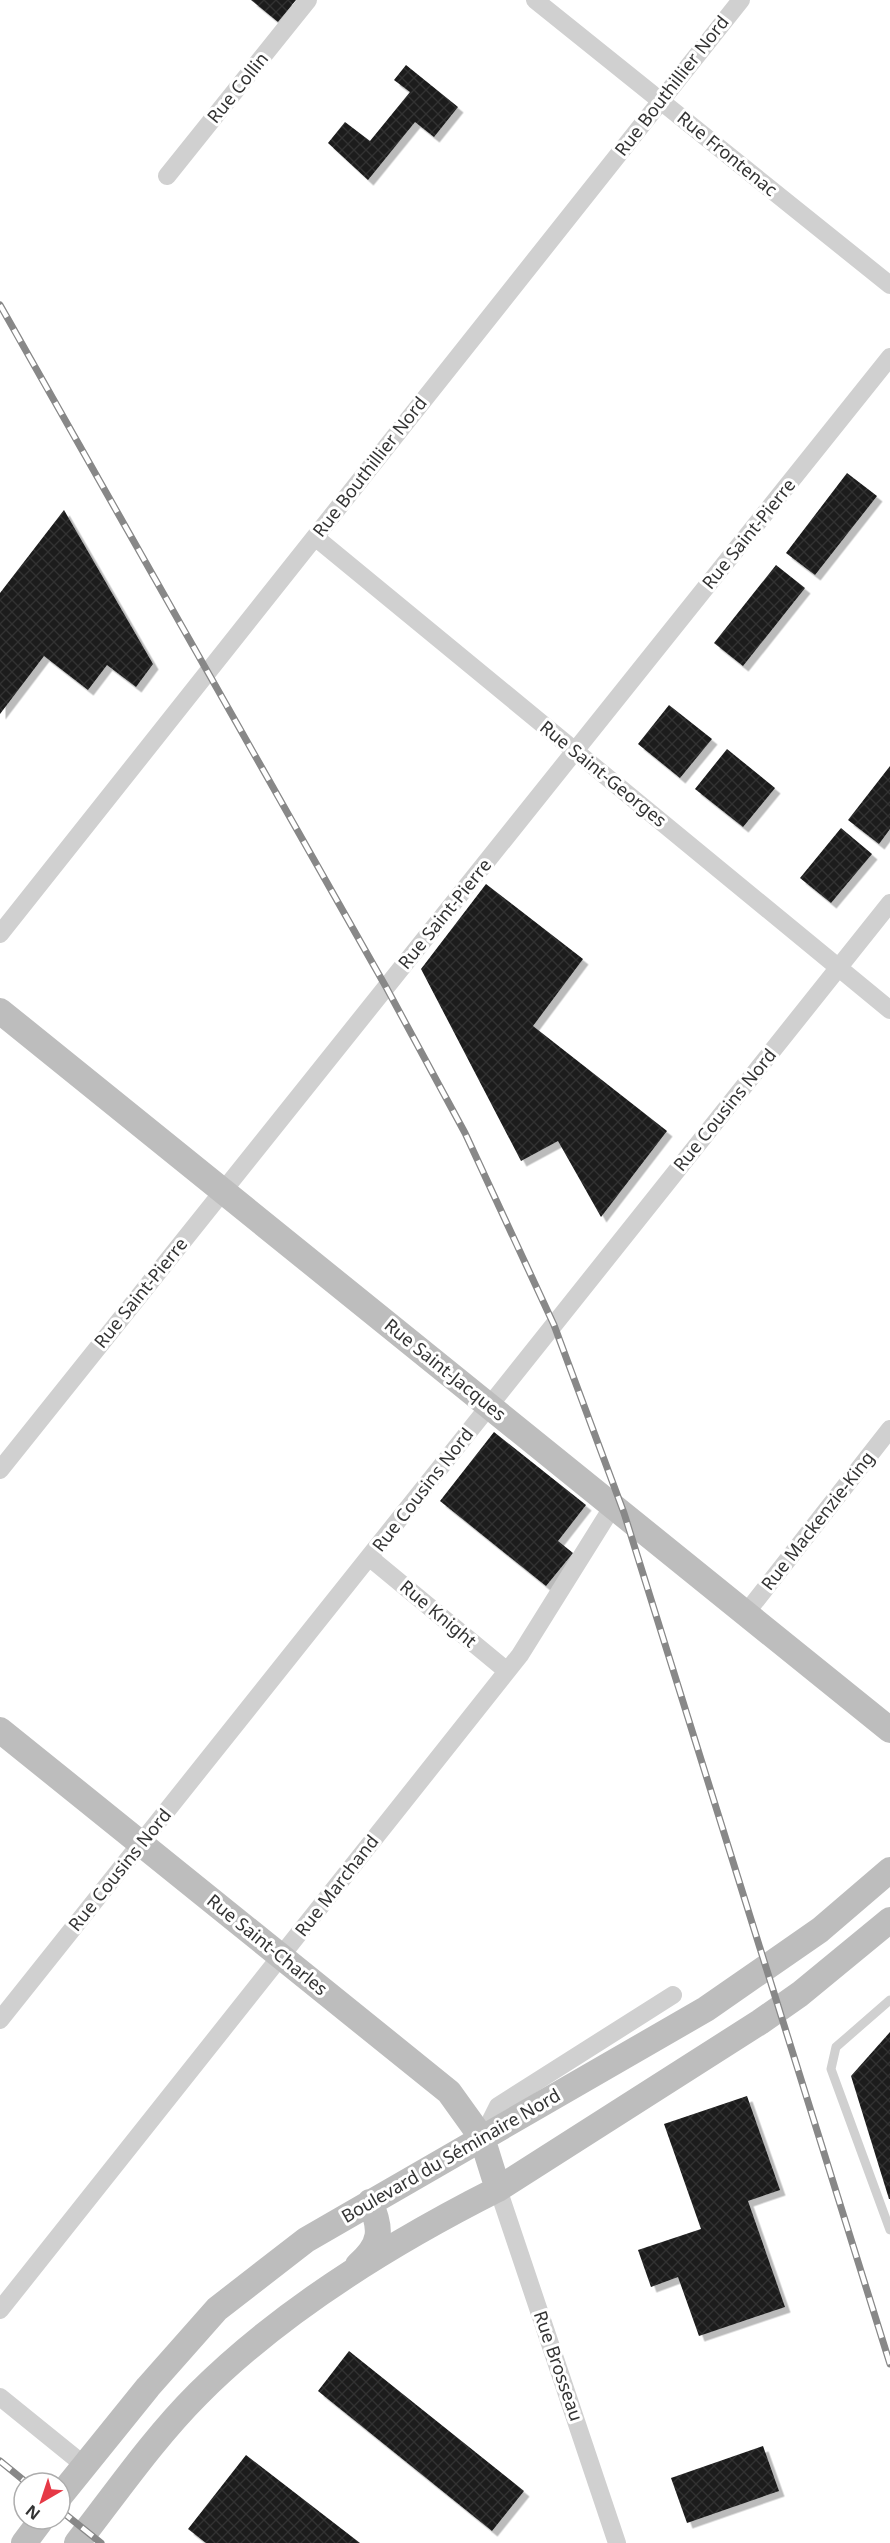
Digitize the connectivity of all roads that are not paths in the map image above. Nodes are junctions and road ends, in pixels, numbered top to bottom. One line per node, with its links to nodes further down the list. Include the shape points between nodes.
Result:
1 (308, 0): 5 (street, Rue Collin)
2 (535, 0): 4 (street, Rue Frontenac)
3 (741, 0): 4 (street, Rue Bouthillier Nord)
4 (661, 101): 6 (street, Rue Frontenac); 8 (street, Rue Bouthillier Nord)
5 (167, 176)
6 (890, 285)
7 (890, 357): 9 (street, Rue Saint-Pierre)
8 (315, 537): 9 (street, Rue Saint-Georges); 11 (street, Rue Bouthillier Nord)
9 (575, 751): 12 (street, Rue Saint-Georges); 15 (street, Rue Saint-Pierre)
10 (890, 903): 12 (street, Rue Cousins Nord)
11 (0, 934)
12 (838, 968): 13 (street, Rue Saint-Georges); 16 (street, Rue Cousins Nord)
13 (890, 1010)
14 (0, 1011): 15 (main road, Rue Saint-Jacques)
15 (223, 1191): 16 (main road, Rue Saint-Jacques); 18 (street, Rue Saint-Pierre)
16 (489, 1406): 19 (main road, Rue Saint-Jacques); 20 (street, Rue Cousins Nord)
17 (890, 1429): 21 (street, Rue Mackenzie-King)
18 (0, 1470)
19 (613, 1506): 21 (main road, Rue Saint-Jacques); 22 (street, Rue Marchand)
20 (369, 1557): 22 (street, Rue Knight); 25 (street, Rue Cousins Nord)
21 (746, 1613): 23 (main road, Rue Saint-Jacques)
22 (507, 1671): 28 (street, Rue Marchand)
23 (889, 1728)
24 (0, 1730): 25 (main road, Rue Saint-Charles)
25 (141, 1844): 28 (main road, Rue Saint-Charles); 31 (street, Rue Cousins Nord)
26 (890, 1870): 32 (main road, Boulevard du Séminaire Nord, via 820,1929 706,2009)
27 (890, 1920): 33 (main road, via 800,1994)
28 (281, 1956): 32 (main road, Rue Saint-Charles, via 449,2092); 37 (street, Rue Marchand)
29 (673, 1995): 32 (street, via 498,2106)
30 (890, 2000): 35 (lane, via 836,2047 831,2069)
31 (0, 2020)
32 (482, 2138): 33 (main road, Rue Saint-Charles); 34 (main road, Boulevard du Séminaire Nord)
33 (498, 2188): 36 (main road); 42 (street, Rue Brosseau)
34 (370, 2202): 36 (main road, via 378,2222 378,2240 362,2261); 39 (main road, Boulevard du Séminaire Nord, via 306,2240 217,2309)
35 (890, 2230)
36 (332, 2286): 41 (main road, via 246,2351 198,2395 153,2444)
37 (0, 2310)
38 (0, 2397): 39 (street)
39 (84, 2465): 40 (main road, Boulevard du Séminaire Nord)
40 (72, 2480)
41 (77, 2543)
42 (617, 2543)

